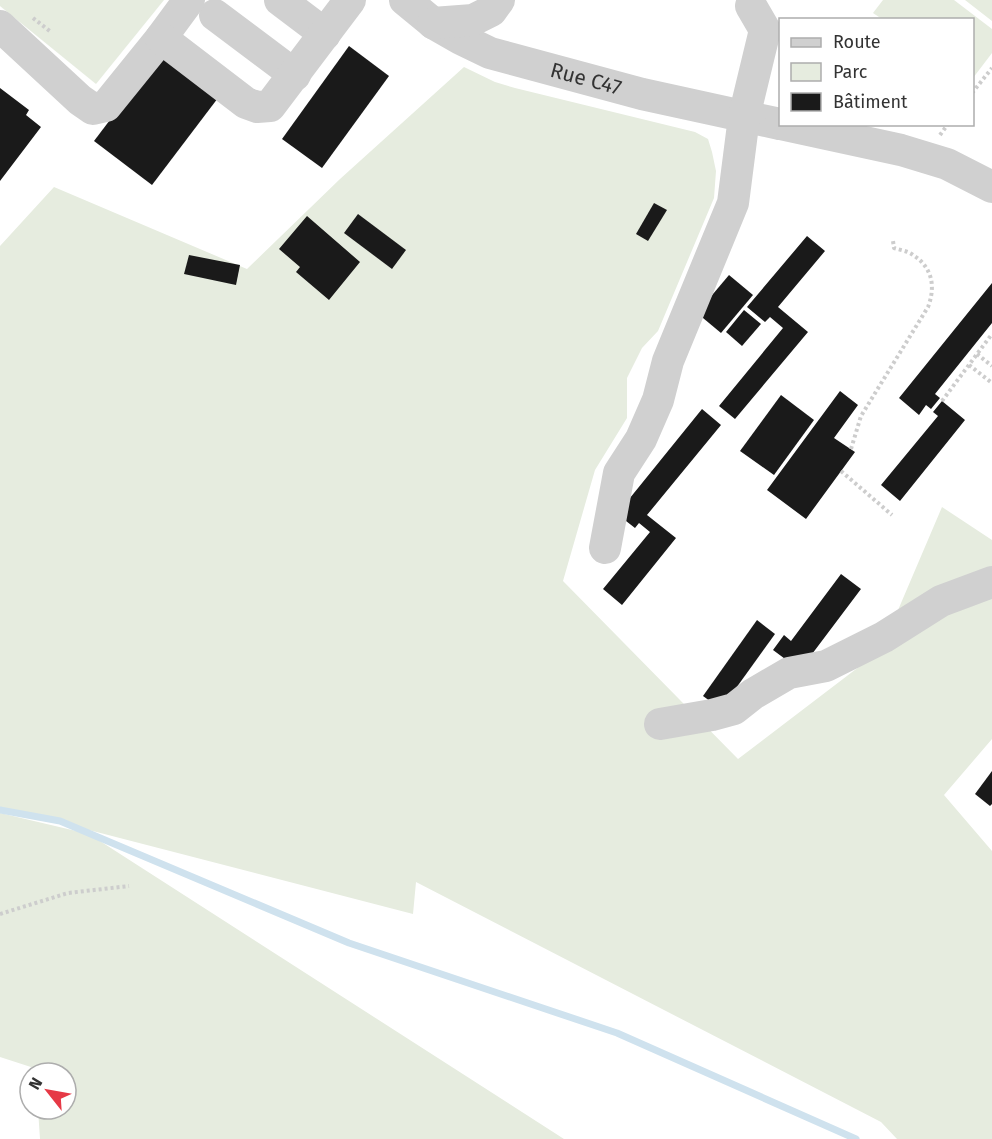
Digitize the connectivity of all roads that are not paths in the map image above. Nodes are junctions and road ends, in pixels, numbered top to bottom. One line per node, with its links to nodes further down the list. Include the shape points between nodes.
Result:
1 (280, 0): 9 (street)
2 (350, 0): 9 (street)
3 (405, 0): 7 (street, Rue C47)
4 (499, 0): 7 (street, via 491,11 473,20)
5 (210, 5): 10 (street); 11 (street)
6 (751, 6): 12 (street, via 765,30)
7 (433, 23): 12 (street, Rue C47, via 490,53)
8 (0, 26): 10 (street, via 93,109 106,106)
9 (325, 34): 11 (street)
10 (173, 47): 11 (street, via 246,103 258,107 270,106)
11 (295, 75)
12 (744, 117): 13 (street, Rue C47); 16 (street, via 734,203 668,361 642,439 619,473)
13 (779, 124)
14 (790, 126): 15 (street, Rue C47, via 901,150 947,164)
15 (992, 187)
16 (605, 548)
17 (992, 582): 18 (street, via 940,601 884,637 826,666 789,673 734,709)
18 (660, 724)

